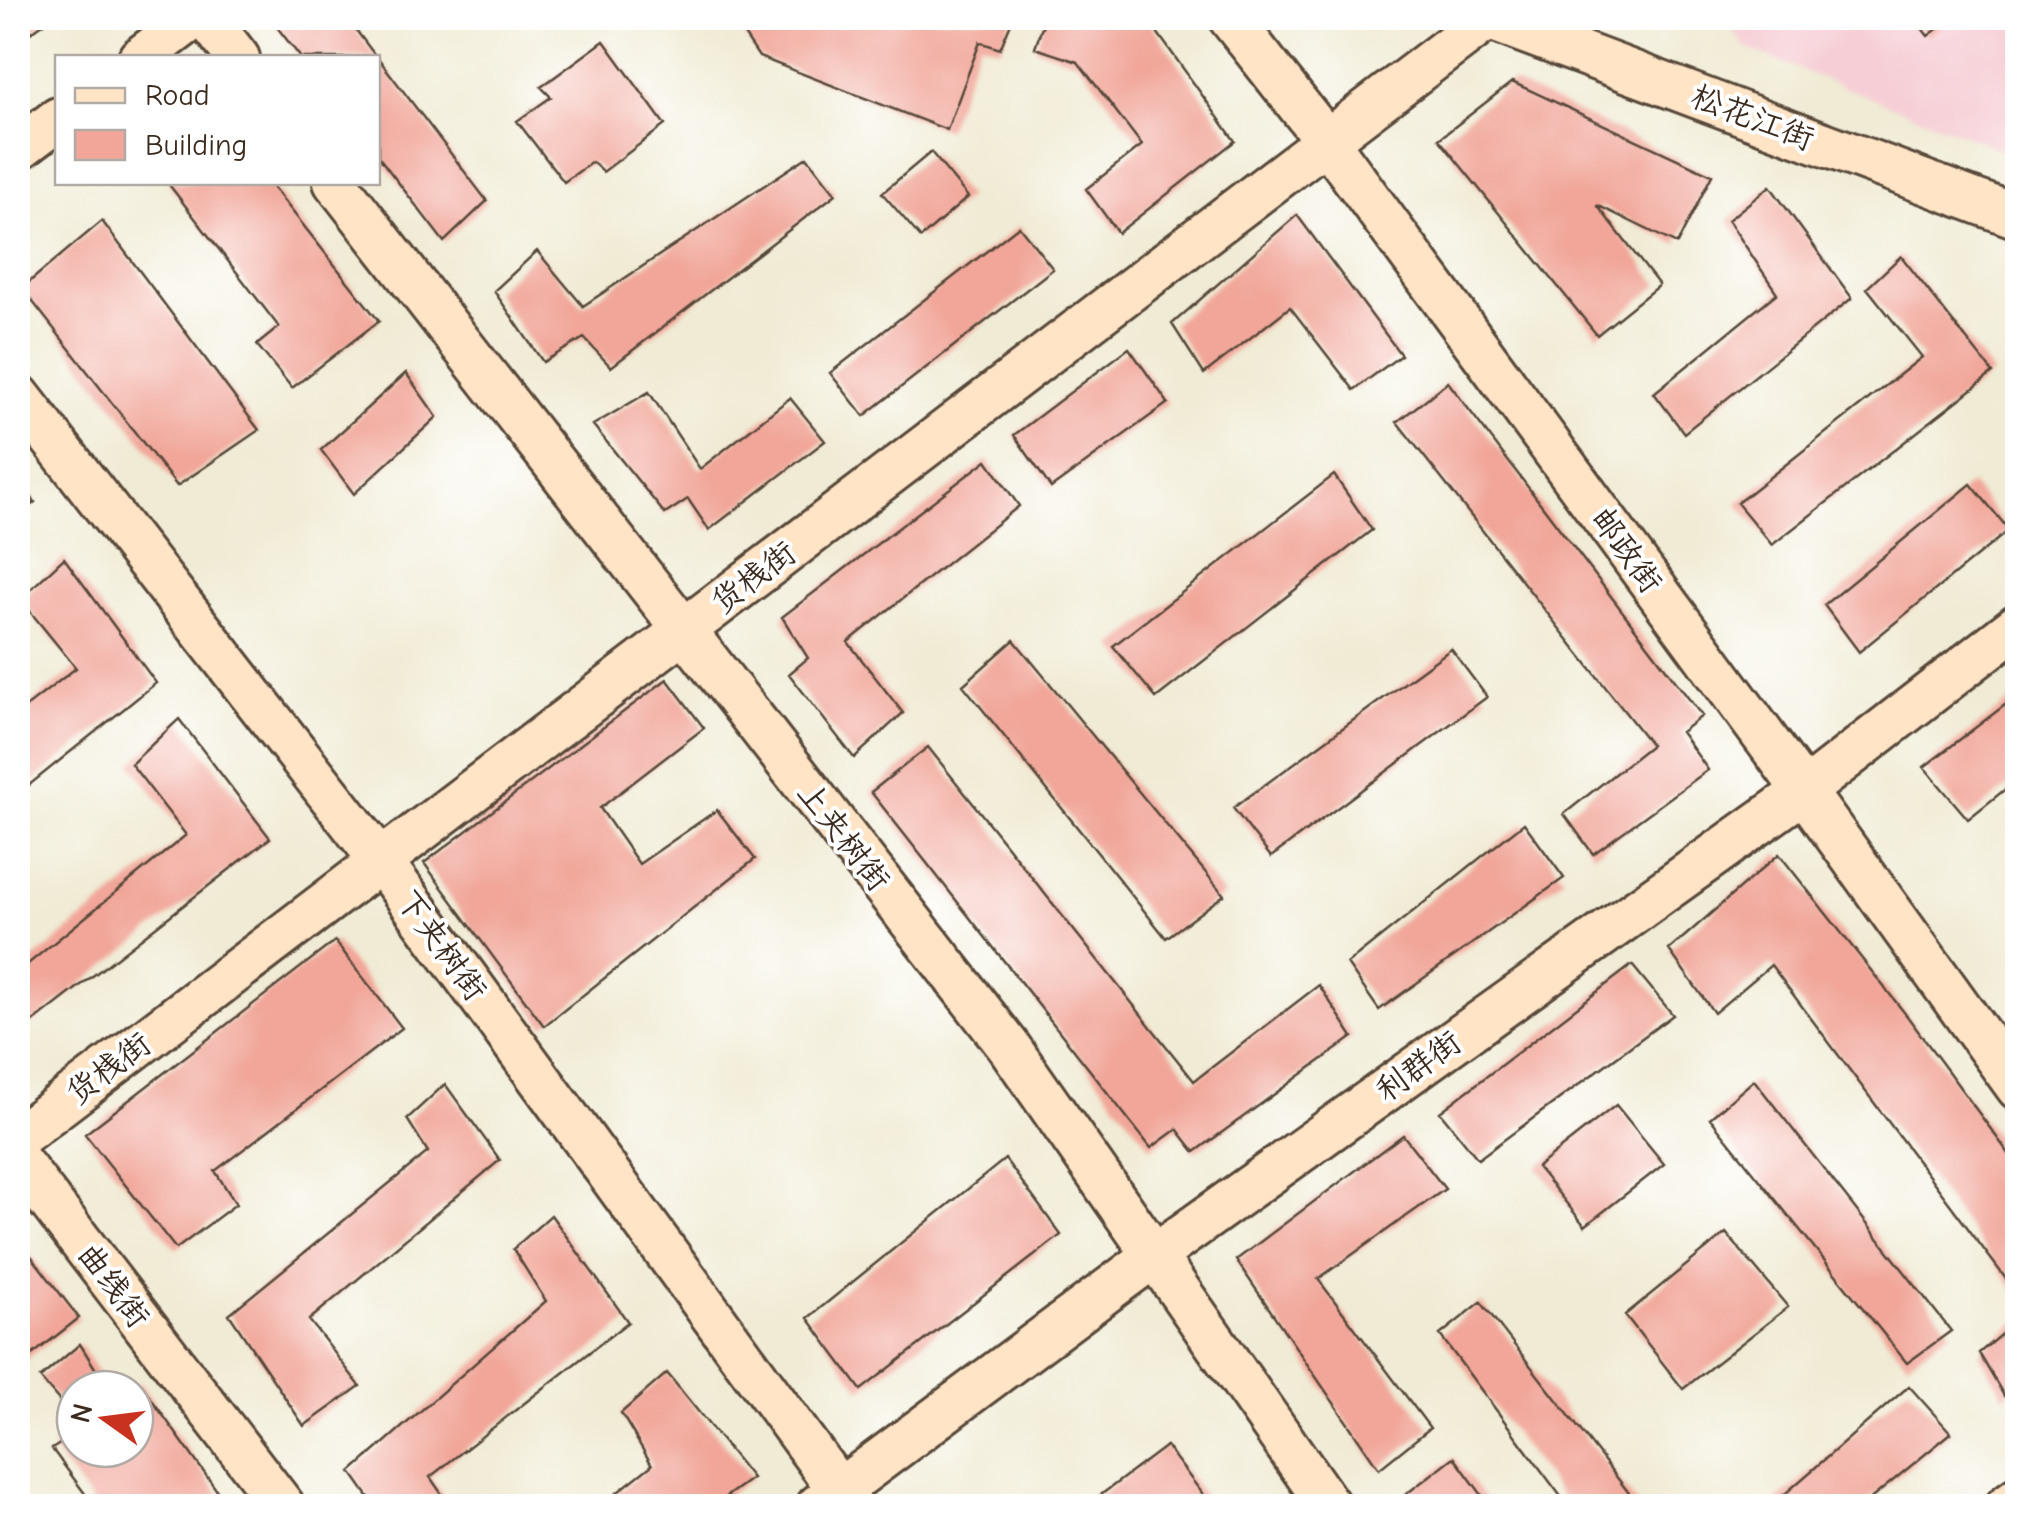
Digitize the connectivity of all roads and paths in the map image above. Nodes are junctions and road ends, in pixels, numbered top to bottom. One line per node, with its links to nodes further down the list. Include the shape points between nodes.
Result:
1 (193, 18): 5 (street)
2 (207, 18): 6 (street)
3 (1230, 18): 8 (street, 邮政街)
4 (1488, 18): 8 (street, 货栈街); 11 (street, 松花江街)
5 (144, 55)
6 (236, 55)
7 (55, 121): 9 (street)
8 (1326, 140): 14 (street, 货栈街); 15 (street, 邮政街)
9 (18, 149)
10 (338, 185): 14 (street, 上夹树街)
11 (2018, 216)
12 (18, 395): 16 (street, 下夹树街)
13 (2018, 625): 15 (street, 利群街)
14 (684, 629): 16 (street, 货栈街); 20 (street, 上夹树街, via 1009,1048)
15 (1804, 791): 17 (street, 邮政街); 20 (street, 利群街)
16 (381, 861): 18 (street, 货栈街); 22 (street, 下夹树街)
17 (2018, 1088)
18 (18, 1137)
19 (18, 1160): 23 (street, 曲线街)
20 (1154, 1255): 22 (street, 利群街); 24 (street, 上夹树街)
21 (2018, 1498): 25 (street)
22 (836, 1501)
23 (283, 1506)
24 (1328, 1506)
25 (2007, 1506)

